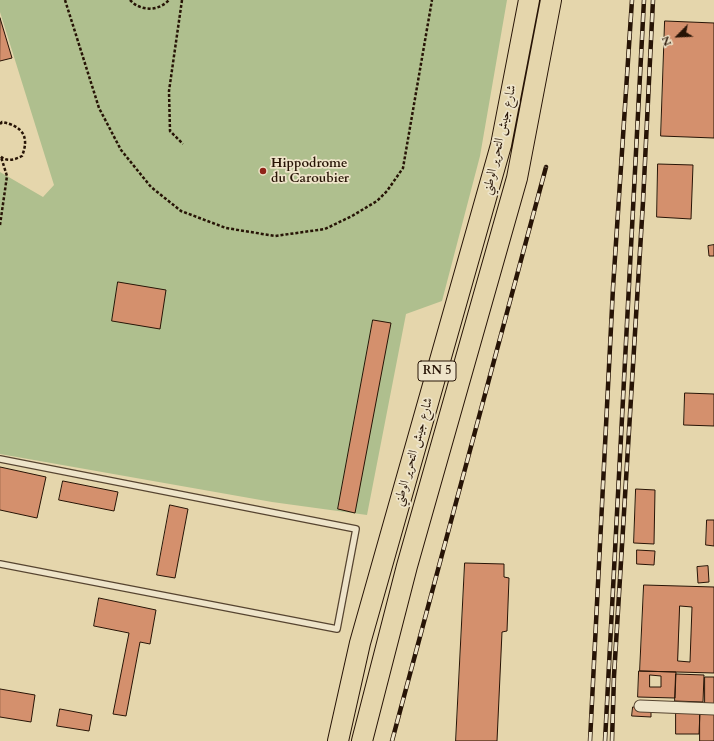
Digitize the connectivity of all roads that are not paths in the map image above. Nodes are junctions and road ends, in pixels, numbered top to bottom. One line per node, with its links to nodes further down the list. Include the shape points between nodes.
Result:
1 (529, 0): 7 (highway, شارع جيش التحرير الوطني / RN 5, via 501,145 360,643)
2 (551, 0): 8 (highway, شارع جيش التحرير الوطني / RN 5, via 517,178 406,566)
3 (0, 459): 4 (lane, via 356,529 337,629)
4 (0, 564)
5 (640, 706): 6 (street)
6 (714, 709)
7 (338, 741)
8 (362, 741)

